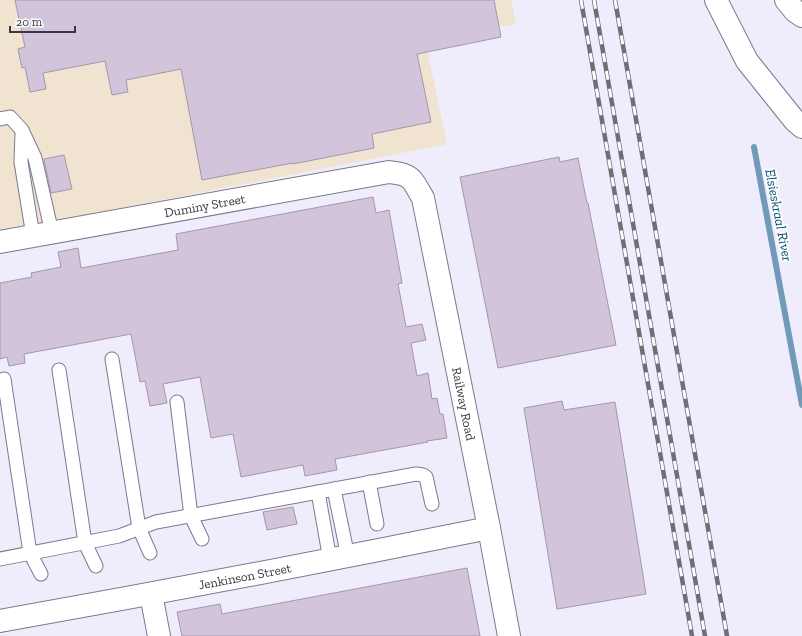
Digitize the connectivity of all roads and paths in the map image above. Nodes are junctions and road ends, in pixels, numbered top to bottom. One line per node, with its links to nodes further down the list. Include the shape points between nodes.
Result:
1 (716, 0): 5 (street, via 747,61)
2 (786, 0): 3 (street)
3 (802, 16)
4 (0, 119): 6 (lane, via 10,117)
5 (802, 127)
6 (22, 130): 8 (lane, via 21,162); 8 (lane, via 35,158)
7 (408, 177): 8 (street, Duminy Street, via 389,172); 21 (street, Railway Road, via 423,198)
8 (42, 234): 9 (street, Duminy Street)
9 (0, 242)
10 (112, 359): 20 (lane)
11 (59, 370): 23 (lane)
12 (4, 379): 24 (lane)
13 (177, 402): 18 (lane)
14 (369, 482): 15 (lane); 17 (lane, via 423,475 426,477); 19 (lane)
15 (334, 489): 16 (lane); 26 (lane)
16 (318, 492): 18 (lane); 26 (lane)
17 (432, 504)
18 (190, 516): 20 (lane); 22 (lane)
19 (377, 524)
20 (139, 528): 23 (lane, via 119,536); 25 (lane)
21 (489, 528): 26 (street, Jenkinson Street); 33 (street, Railway Road)
22 (202, 539)
23 (85, 543): 24 (lane); 28 (lane)
24 (30, 553): 27 (lane); 29 (lane)
25 (150, 553)
26 (339, 558): 30 (street, Jenkinson Street)
27 (0, 559)
28 (96, 566)
29 (41, 574)
30 (151, 594): 31 (street, Jenkinson Street); 32 (street)
31 (0, 621)
32 (159, 636)
33 (509, 636)

